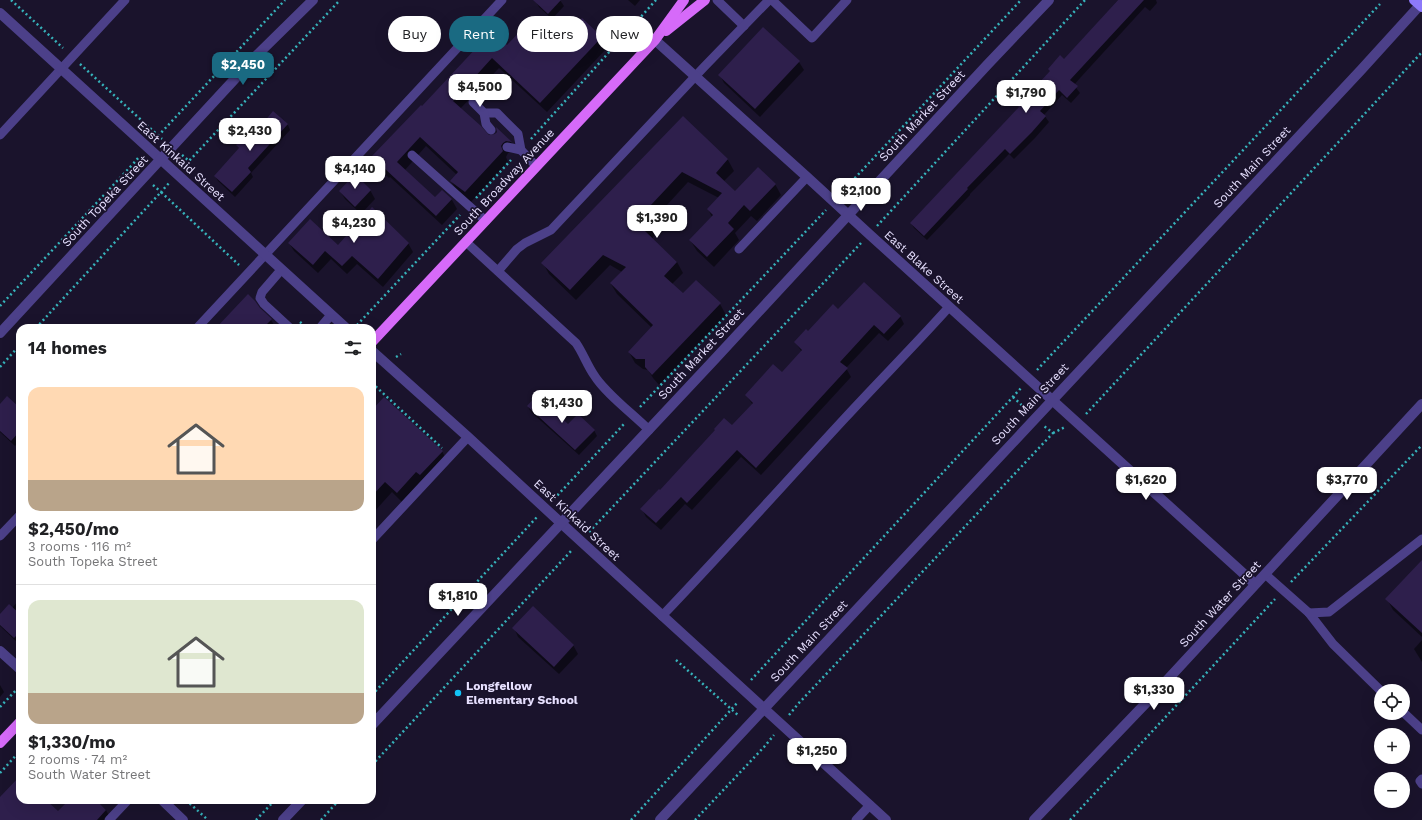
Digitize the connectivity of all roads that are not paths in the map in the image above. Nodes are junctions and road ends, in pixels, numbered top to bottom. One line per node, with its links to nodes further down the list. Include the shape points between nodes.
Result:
1 (125, 0): 14 (lane)
2 (312, 0): 23 (street, South Topeka Street)
3 (502, 0): 30 (lane)
4 (684, 0): 13 (main road, South Broadway Avenue)
5 (705, 0): 13 (main road, South Broadway Avenue)
6 (717, 0): 12 (lane)
7 (770, 0): 8 (lane, via 812,38); 12 (lane)
8 (847, 0)
9 (1049, 0): 26 (street, South Market Street)
10 (1419, 4): 42 (street, South Main Street, via 1345,87)
11 (0, 13): 14 (street, East Kinkaid Street)
12 (744, 26): 15 (lane)
13 (655, 40): 15 (street, East Blake Street); 24 (main road, South Broadway Avenue)
14 (61, 69): 19 (lane); 23 (street, East Kinkaid Street)
15 (694, 77): 25 (street, East Blake Street); 32 (lane, via 551,230 517,249)
16 (495, 81): 17 (lane, via 473,102)
17 (484, 113): 18 (lane, via 486,124); 21 (lane, via 497,112 508,123 518,134)
18 (491, 130)
19 (0, 134)
20 (507, 147): 21 (lane)
21 (521, 150): 24 (lane)
22 (412, 155): 27 (lane)
23 (160, 160): 30 (street, East Kinkaid Street); 39 (street, South Topeka Street)
24 (536, 166): 27 (main road, South Broadway Avenue)
25 (807, 177): 26 (street, East Blake Street); 29 (lane)
26 (848, 215): 33 (street, East Blake Street); 44 (street, South Market Street)
27 (486, 221): 28 (main road, South Broadway Avenue)
28 (466, 242): 32 (lane); 40 (main road, South Broadway Avenue)
29 (739, 250)
30 (265, 256): 31 (street, East Kinkaid Street); 35 (lane)
31 (281, 270): 34 (street, East Kinkaid Street); 36 (lane, via 260,298)
32 (498, 271): 44 (lane, via 576,342 593,375 602,386)
33 (949, 307): 42 (street, East Blake Street); 54 (lane)
34 (332, 315): 37 (lane); 38 (street, East Kinkaid Street)
35 (201, 324)
36 (284, 324)
37 (324, 324)
38 (342, 324)
39 (0, 333)
40 (376, 338)
41 (376, 355): 45 (street, East Kinkaid Street)
42 (1051, 400): 52 (street, East Blake Street); 58 (street, South Main Street)
43 (1422, 404): 51 (street, South Water Street)
44 (649, 430): 47 (street, South Market Street)
45 (468, 437): 47 (street, East Kinkaid Street); 49 (lane)
46 (16, 519): 48 (lane)
47 (561, 523): 54 (street, East Kinkaid Street); 60 (street, South Market Street)
48 (0, 536)
49 (376, 536)
50 (1422, 539): 53 (lane, via 1329,612)
51 (1265, 574): 52 (street, South Water Street); 53 (lane)
52 (1255, 584): 76 (street, South Water Street)
53 (1309, 613): 57 (lane, via 1332,644)
54 (662, 616): 58 (street, East Kinkaid Street)
55 (0, 651): 56 (street)
56 (16, 665)
57 (1374, 684)
58 (764, 708): 69 (street, East Kinkaid Street); 73 (street, South Main Street)
59 (1410, 719): 62 (lane)
60 (376, 721)
61 (16, 726): 63 (main road)
62 (1422, 730)
63 (0, 743)
64 (1422, 779): 65 (lane)
65 (1422, 784)
66 (124, 804): 70 (lane)
67 (166, 804): 71 (street)
68 (298, 804): 72 (street)
69 (870, 805): 74 (lane); 75 (street, East Kinkaid Street)
70 (109, 820)
71 (183, 820)
72 (283, 820)
73 (660, 820)
74 (856, 820)
75 (886, 820)
76 (1034, 820)

